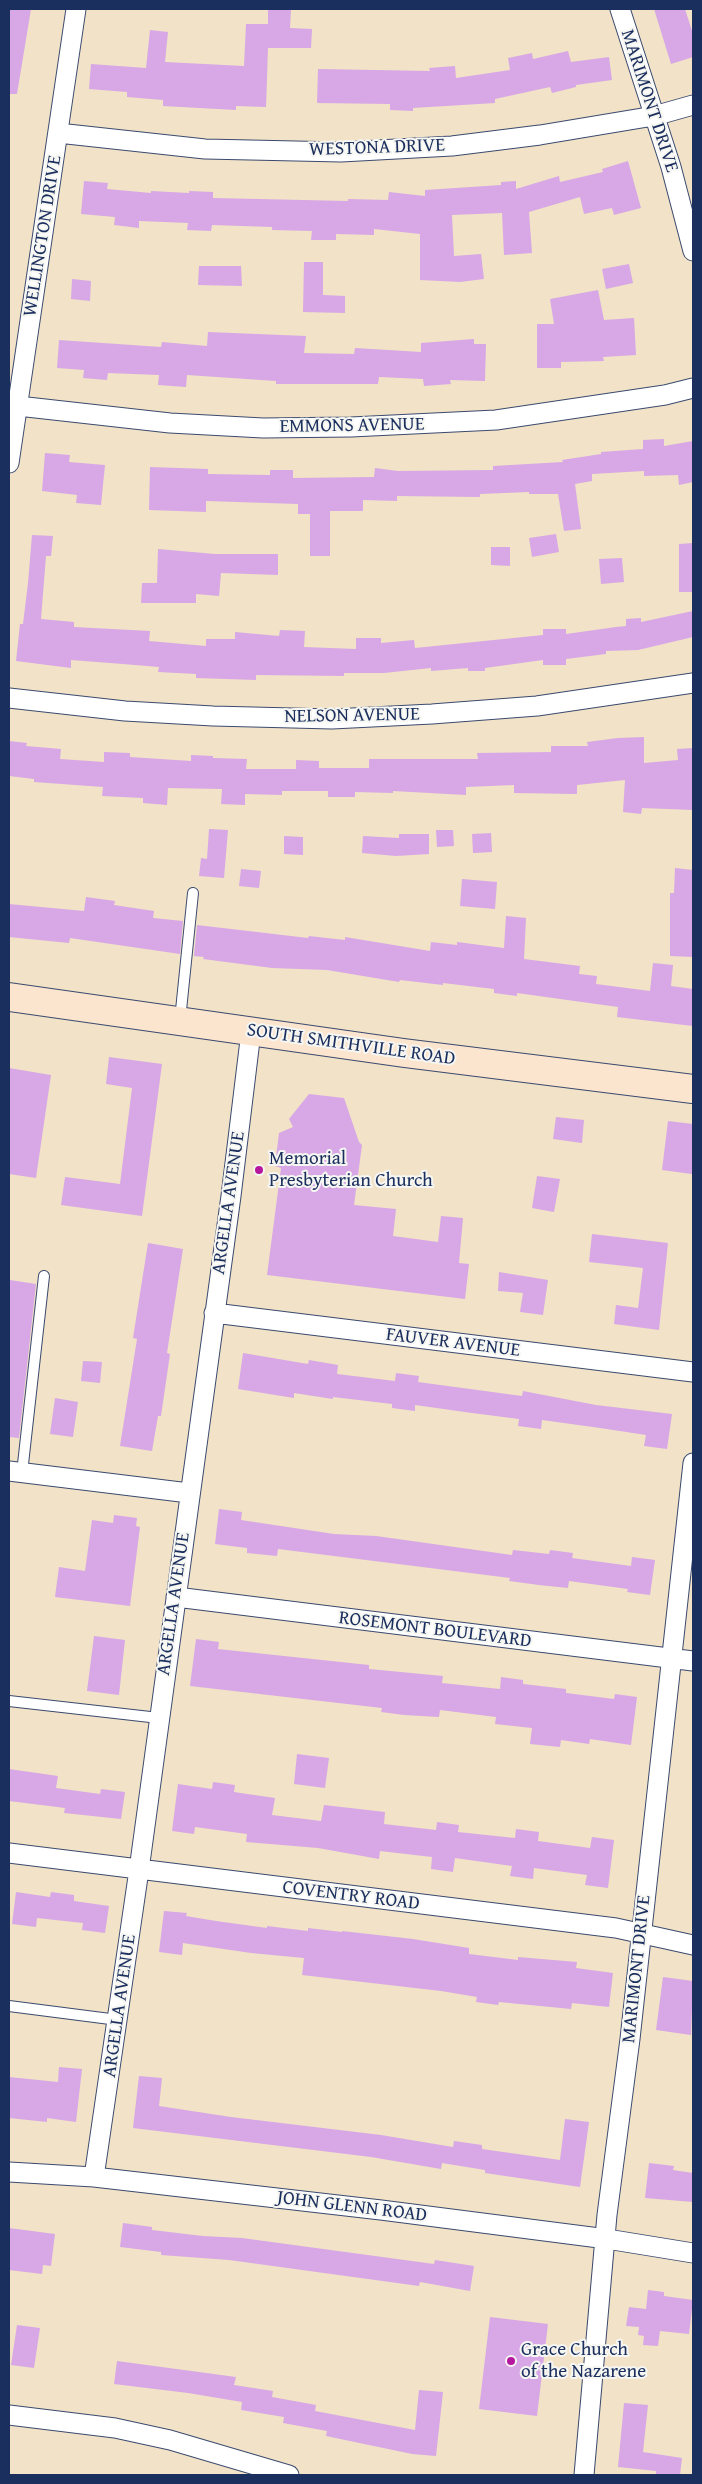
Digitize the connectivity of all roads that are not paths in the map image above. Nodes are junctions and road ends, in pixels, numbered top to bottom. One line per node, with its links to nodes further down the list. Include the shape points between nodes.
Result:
1 (76, 9): 5 (street, WELLINGTON DRIVE)
2 (620, 9): 4 (street, MARIMONT DRIVE)
3 (693, 106): 4 (street, WESTONA DRIVE)
4 (654, 116): 5 (street, WESTONA DRIVE, via 452,146 340,152 205,149); 6 (street, MARIMONT DRIVE)
5 (58, 133): 8 (street, WELLINGTON DRIVE)
6 (693, 251)
7 (693, 388): 8 (street, EMMONS AVENUE, via 496,420 350,427 263,428 170,423)
8 (13, 406): 9 (street, WELLINGTON DRIVE)
9 (9, 463)
10 (693, 683): 11 (street, NELSON AVENUE, via 537,706 332,718 125,711)
11 (9, 698)
12 (193, 893): 14 (lane)
13 (9, 997): 14 (main road, SOUTH SMITHVILLE ROAD)
14 (180, 1021): 15 (main road, SOUTH SMITHVILLE ROAD)
15 (251, 1032): 16 (main road, SOUTH SMITHVILLE ROAD); 18 (street, ARGELLA AVENUE)
16 (693, 1089)
17 (44, 1276): 21 (lane)
18 (214, 1313): 19 (street, FAUVER AVENUE); 22 (street, ARGELLA AVENUE)
19 (693, 1372)
20 (693, 1463): 24 (street, MARIMONT DRIVE)
21 (16, 1472): 22 (street)
22 (189, 1493): 23 (street, ARGELLA AVENUE)
23 (176, 1597): 24 (street, ROSEMONT BOULEVARD); 27 (street, ARGELLA AVENUE)
24 (671, 1658): 25 (street, ROSEMONT BOULEVARD); 30 (street, MARIMONT DRIVE)
25 (693, 1661)
26 (9, 1701): 27 (lane)
27 (159, 1718): 29 (street, ARGELLA AVENUE)
28 (9, 1853): 29 (street, COVENTRY ROAD)
29 (139, 1870): 30 (street, COVENTRY ROAD, via 616,1928); 33 (street, ARGELLA AVENUE)
30 (642, 1934): 31 (street, COVENTRY ROAD); 36 (street, MARIMONT DRIVE)
31 (693, 1945)
32 (9, 2006): 33 (lane)
33 (118, 2020): 35 (street, ARGELLA AVENUE)
34 (9, 2172): 35 (street, JOHN GLENN ROAD)
35 (94, 2176): 36 (street, JOHN GLENN ROAD)
36 (606, 2238): 37 (street, JOHN GLENN ROAD); 41 (street, MARIMONT DRIVE)
37 (693, 2253)
38 (9, 2415): 39 (street, via 115,2428 170,2440)
39 (241, 2468): 40 (street)
40 (288, 2475)
41 (584, 2475)

